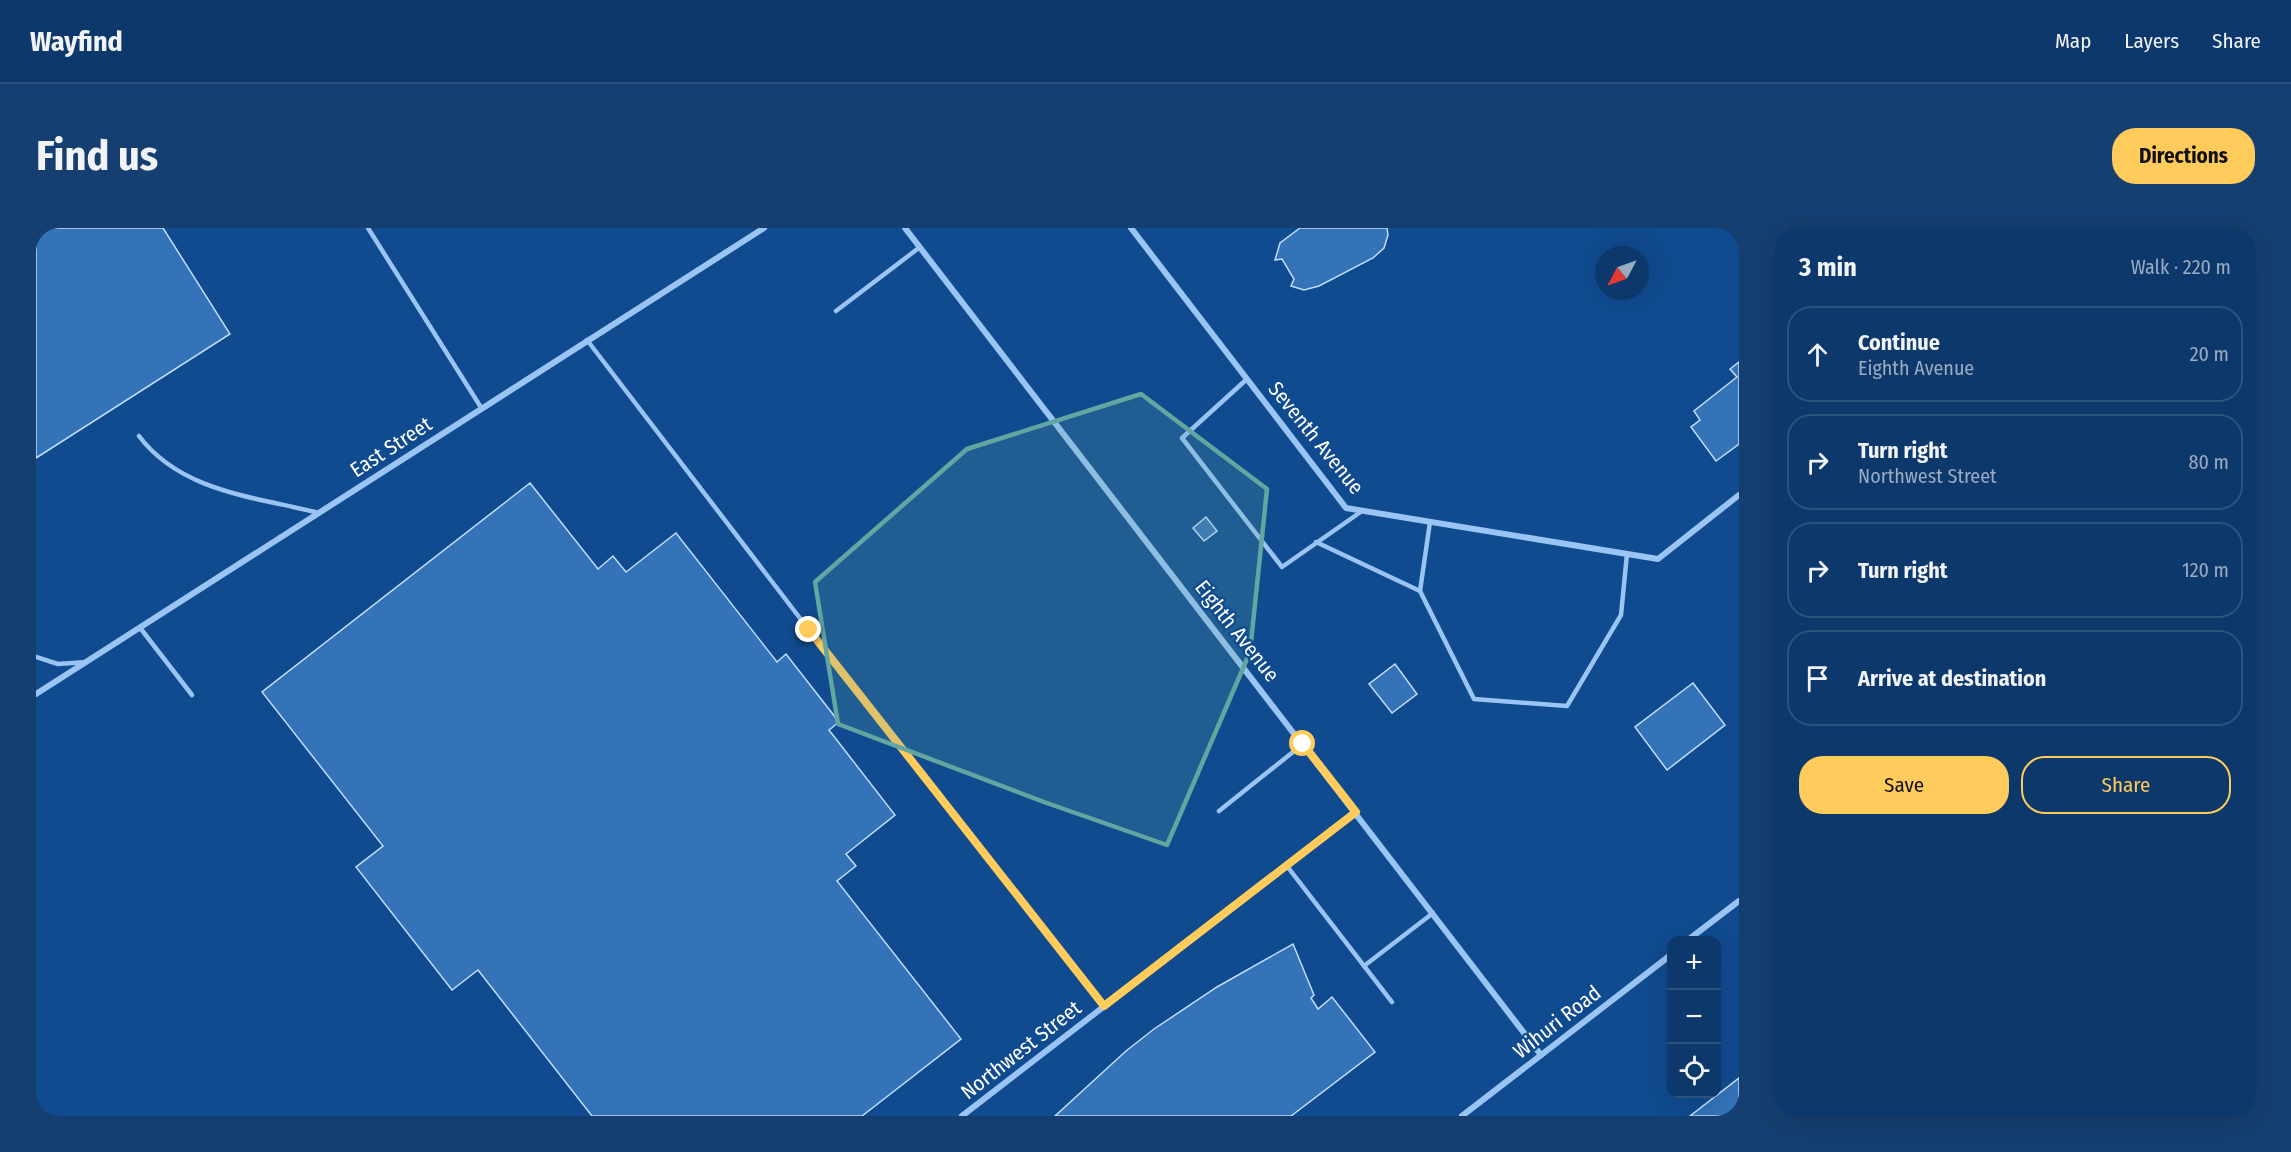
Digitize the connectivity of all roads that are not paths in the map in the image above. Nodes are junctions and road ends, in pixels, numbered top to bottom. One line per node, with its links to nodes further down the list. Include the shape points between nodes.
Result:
1 (368, 228): 9 (lane)
2 (764, 228): 7 (street, East Street)
3 (905, 228): 5 (street, Eighth Avenue)
4 (1131, 228): 8 (street, Seventh Avenue)
5 (920, 247): 6 (lane); 23 (street, Eighth Avenue)
6 (836, 311)
7 (587, 340): 9 (street, East Street); 33 (lane)
8 (1247, 379): 12 (street, Seventh Avenue, via 1346,508); 15 (lane, via 1182,438 1281,567)
9 (482, 408): 13 (street, East Street)
10 (140, 436): 13 (lane, via 152,453 186,477)
11 (1739, 495): 16 (street, Seventh Avenue, via 1658,559)
12 (1362, 510): 14 (street, Seventh Avenue); 15 (lane)
13 (320, 513): 18 (street, East Street)
14 (1430, 522): 16 (street, Seventh Avenue); 17 (lane)
15 (1316, 542): 17 (lane)
16 (1627, 554): 17 (lane, via 1621,615 1567,706 1474,699)
17 (1420, 591)
18 (141, 629): 20 (street, East Street); 22 (lane)
19 (36, 657): 20 (lane, via 58,664)
20 (87, 662): 21 (street, East Street)
21 (36, 694)
22 (192, 695)
23 (1303, 744): 24 (lane); 25 (street, Eighth Avenue)
24 (1219, 811)
25 (1356, 812): 26 (street, Northwest Street); 28 (street, Eighth Avenue)
26 (1287, 866): 31 (lane); 33 (street, Northwest Street)
27 (1739, 901): 29 (street)
28 (1433, 914): 31 (lane); 34 (street, Eighth Avenue)
29 (1694, 936)
30 (1667, 957): 34 (street, Wihuri Road)
31 (1364, 966): 32 (lane)
32 (1392, 1002)
33 (1104, 1006): 35 (street, Northwest Street)
34 (1541, 1055): 36 (street, Wihuri Road)
35 (962, 1116)
36 (1462, 1116)

